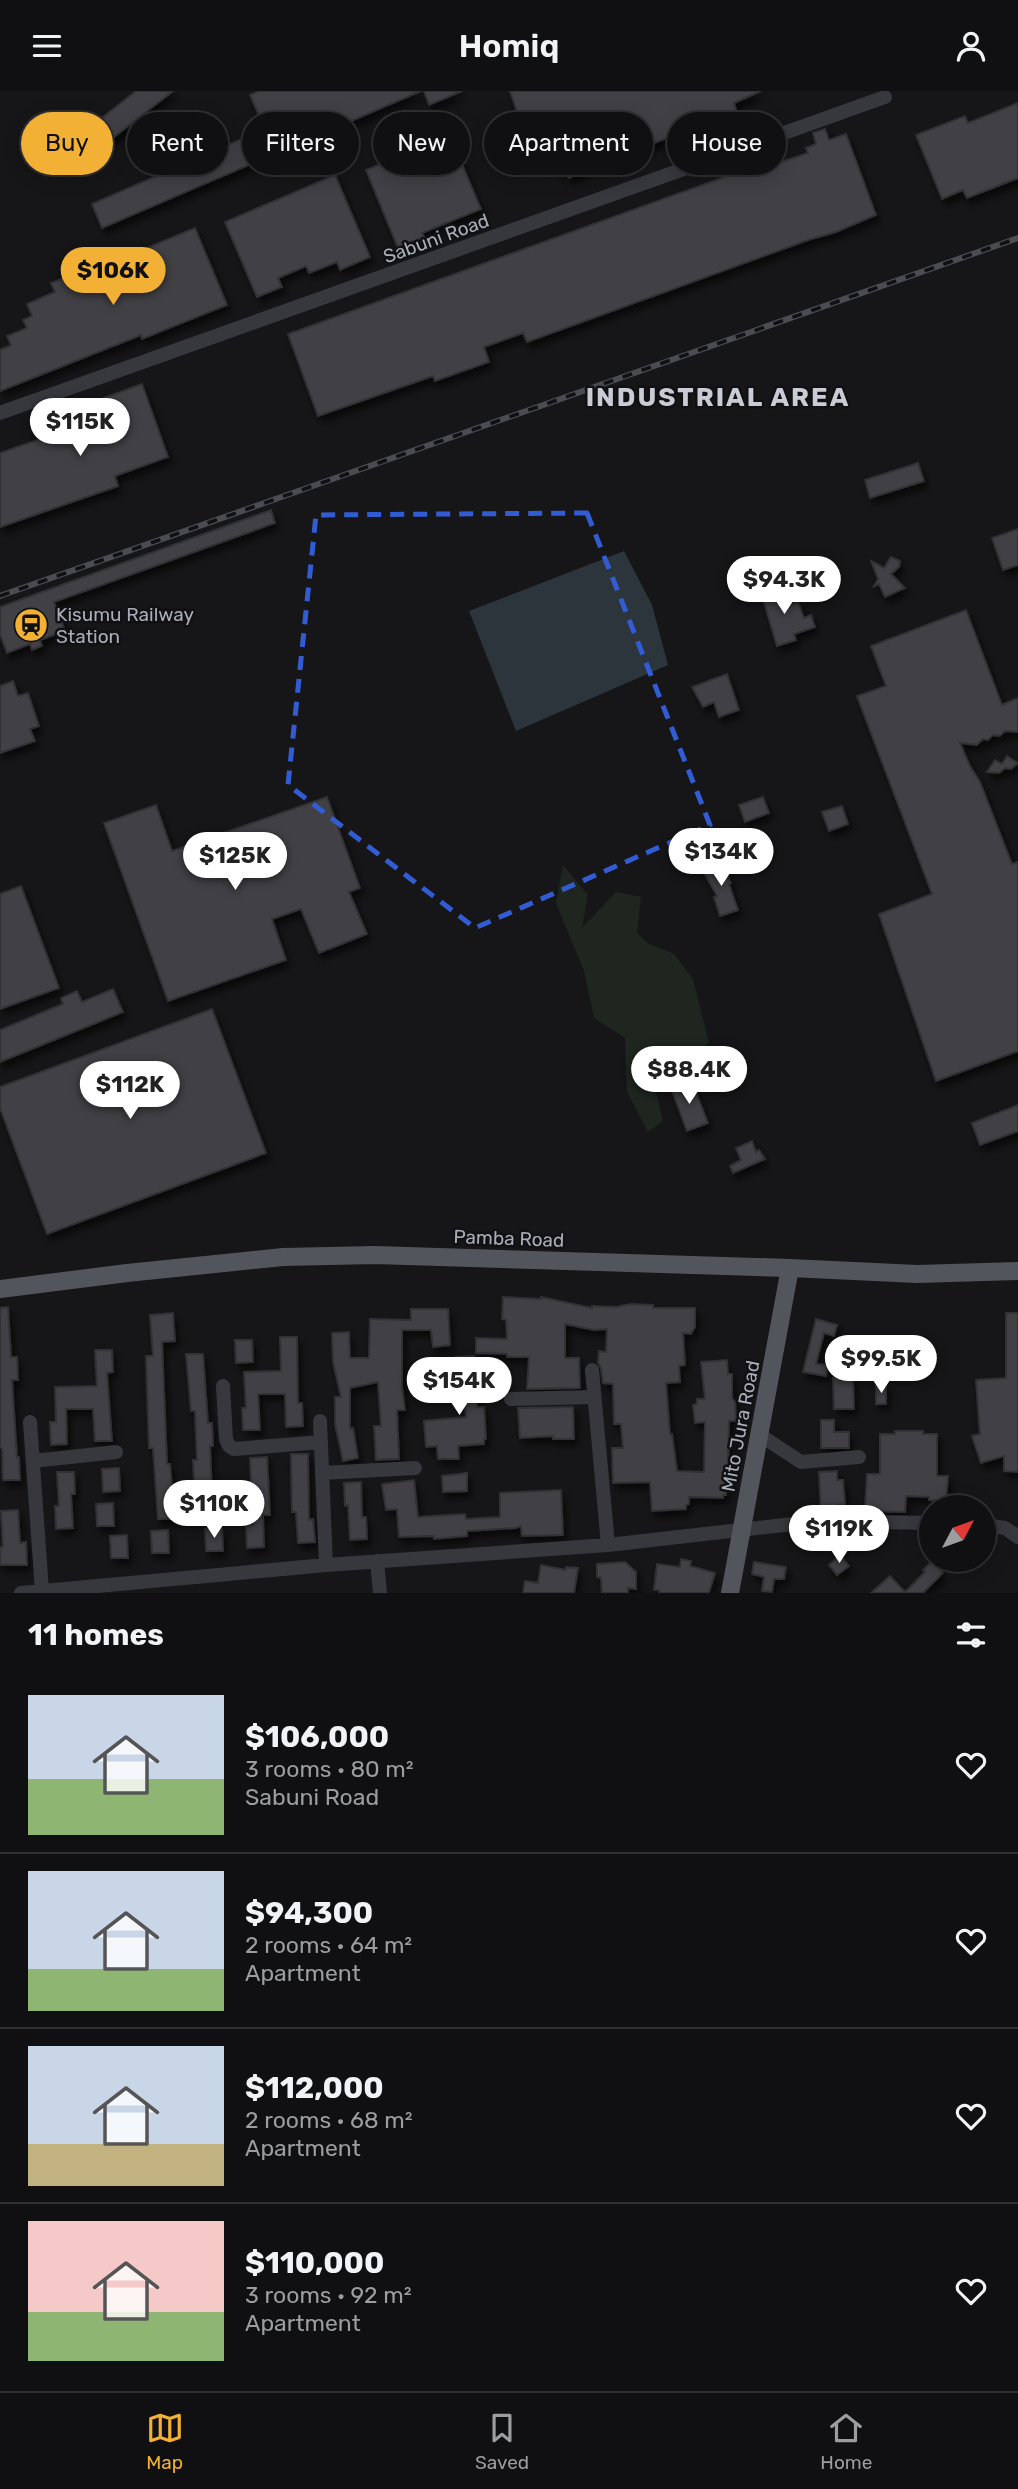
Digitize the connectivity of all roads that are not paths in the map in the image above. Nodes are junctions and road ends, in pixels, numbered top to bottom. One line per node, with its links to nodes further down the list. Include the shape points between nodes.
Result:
1 (885, 97): 2 (street, Sabuni Road)
2 (0, 413)
3 (790, 1268): 4 (main road, Pamba Road, via 916,1274); 5 (main road, Pamba Road, via 375,1255 283,1257); 12 (main road, Mito Jura Road)
4 (1018, 1272)
5 (0, 1289)
6 (592, 1370): 8 (street)
7 (223, 1386): 13 (street, via 226,1439 234,1449)
8 (594, 1397): 9 (street); 23 (street)
9 (511, 1399)
10 (320, 1421): 13 (street)
11 (30, 1422): 16 (street)
12 (761, 1435): 15 (street, via 801,1462); 21 (main road, Mito Jura Road)
13 (321, 1442): 18 (street)
14 (116, 1453): 16 (street)
15 (859, 1457)
16 (33, 1461): 26 (street)
17 (415, 1468): 18 (street)
18 (322, 1473): 25 (street)
19 (919, 1523): 21 (street, via 819,1521)
20 (996, 1527): 22 (street)
21 (741, 1531): 23 (street); 29 (main road, Mito Jura Road)
22 (1018, 1537)
23 (608, 1545): 24 (street)
24 (377, 1562): 25 (street); 28 (street)
25 (326, 1566): 26 (street)
26 (42, 1591): 27 (street)
27 (21, 1593)
28 (380, 1593)
29 (730, 1593)

